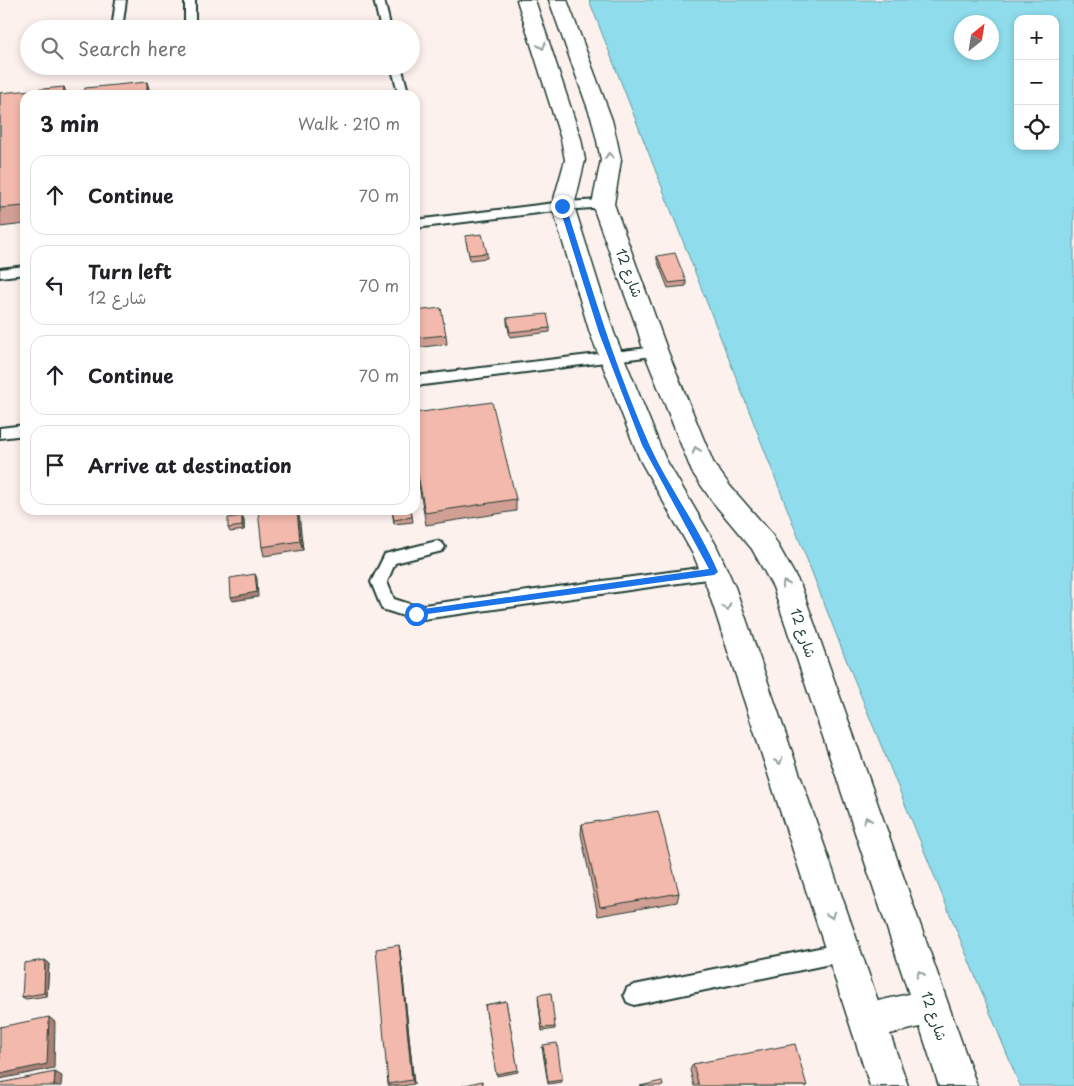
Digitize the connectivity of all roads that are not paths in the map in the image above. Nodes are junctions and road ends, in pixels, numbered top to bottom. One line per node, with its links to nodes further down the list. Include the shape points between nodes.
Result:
1 (121, 0): 6 (lane)
2 (190, 0): 7 (lane)
3 (379, 0): 8 (lane)
4 (526, 0): 12 (street, one-way to 12, via 567,121 575,160)
5 (558, 0): 11 (street, one-way to 5, via 611,160 607,141)
6 (118, 20)
7 (190, 20)
8 (384, 20)
9 (398, 75): 10 (lane)
10 (403, 90)
11 (603, 204): 12 (lane); 16 (street, شارع 12)
12 (562, 206): 13 (lane); 16 (street)
13 (420, 223)
14 (20, 271): 15 (lane)
15 (0, 273)
16 (611, 286): 17 (street, شارع 12); 18 (street)
17 (656, 352): 18 (lane); 26 (street, شارع 12, one-way to 17, via 787,586 758,536 720,496 706,473)
18 (611, 357): 19 (lane); 23 (street, via 653,460)
19 (420, 380)
20 (20, 431): 21 (lane)
21 (0, 433)
22 (438, 547): 23 (lane, via 390,558 379,582 388,604 416,614)
23 (714, 572): 24 (street, one-way to 24)
24 (844, 952): 25 (lane); 27 (street)
25 (634, 995)
26 (931, 1007): 27 (street); 29 (street, شارع 12)
27 (867, 1021): 28 (street)
28 (889, 1086)
29 (958, 1086)

